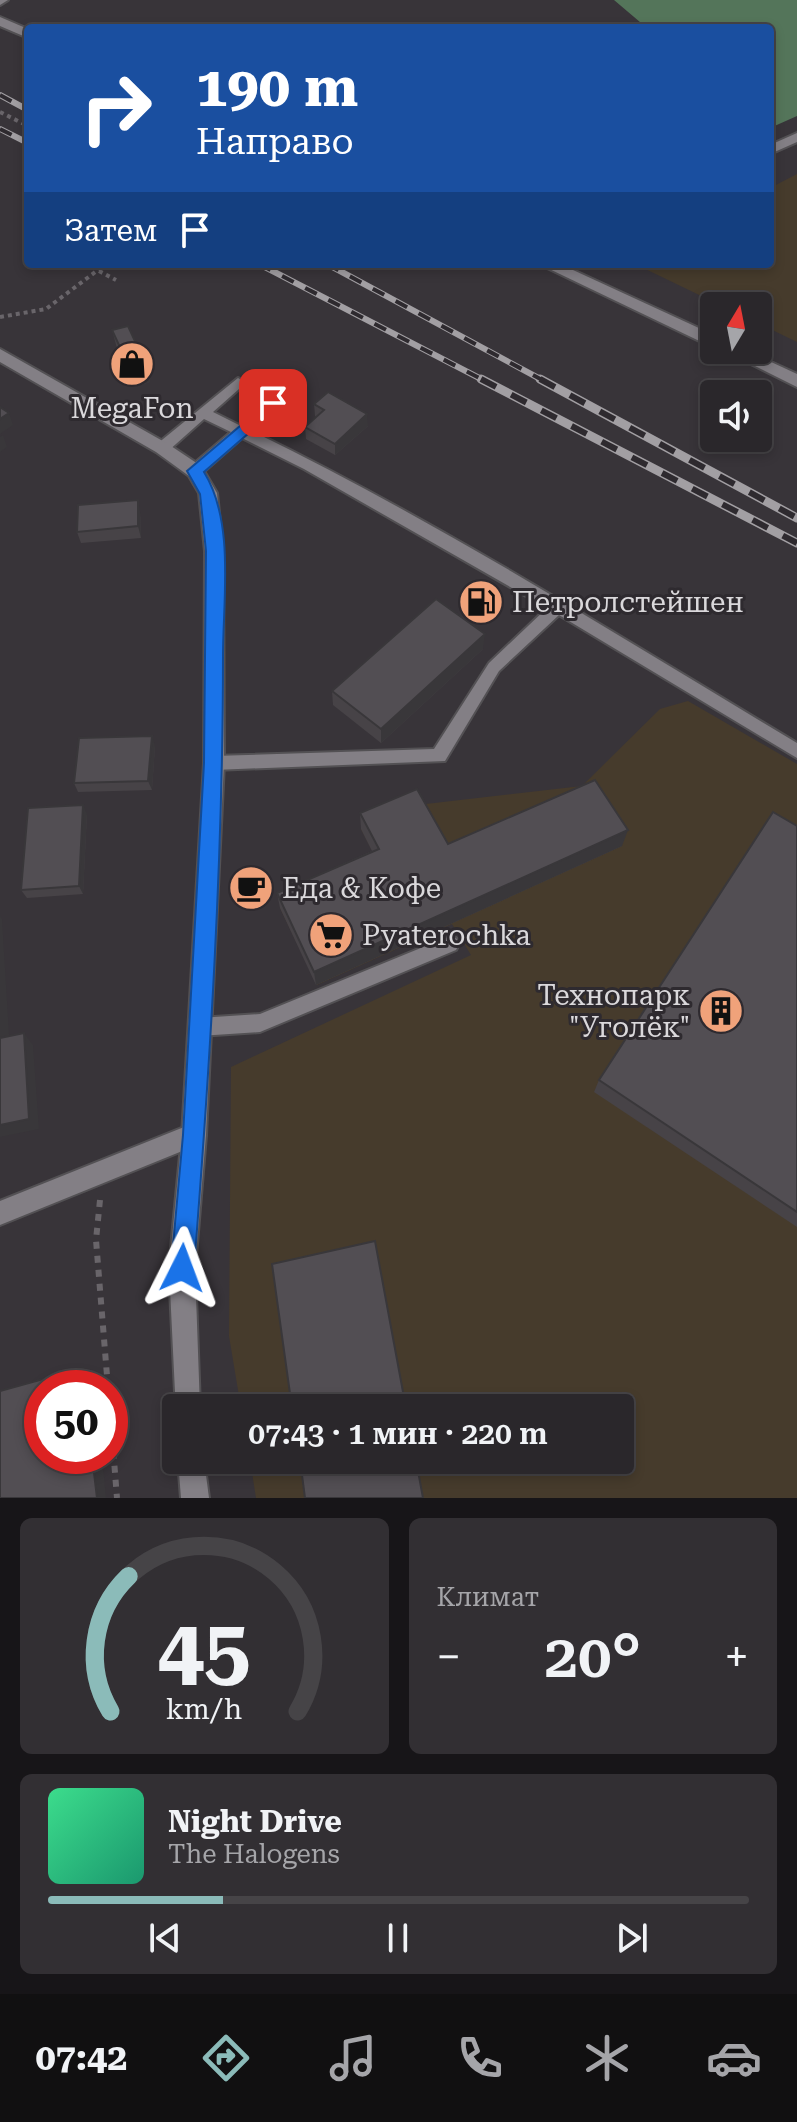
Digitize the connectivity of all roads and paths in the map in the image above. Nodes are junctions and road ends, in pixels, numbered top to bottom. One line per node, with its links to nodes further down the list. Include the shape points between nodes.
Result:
1 (0, 21): 2 (main road)
2 (24, 32)
3 (0, 112): 4 (path)
4 (24, 124)
5 (797, 137): 6 (main road)
6 (774, 148)
7 (102, 268): 9 (path)
8 (556, 268): 12 (main road)
9 (99, 271): 10 (path); 11 (path, via 46,309)
10 (116, 280)
11 (0, 317)
12 (700, 335)
13 (0, 355): 18 (main road)
14 (761, 364): 15 (main road)
15 (797, 381)
16 (203, 413): 17 (lane); 17 (lane, via 238,383 273,403); 18 (lane)
17 (238, 433): 19 (lane); 20 (lane, via 309,465)
18 (162, 448): 19 (main road)
19 (195, 471): 22 (main road, via 208,493 214,551)
20 (558, 607): 21 (lane); 22 (lane, via 494,667 439,756)
21 (797, 751)
22 (214, 763): 24 (main road)
23 (450, 944): 24 (lane, via 260,1023)
24 (199, 1027): 25 (main road)
25 (194, 1135): 27 (main road); 29 (main road, via 182,1268)
26 (102, 1187): 28 (path, via 96,1240)
27 (0, 1213)
28 (107, 1370)
29 (186, 1394)
30 (115, 1474): 32 (path)
31 (192, 1474): 33 (main road)
32 (117, 1498)
33 (195, 1498)

